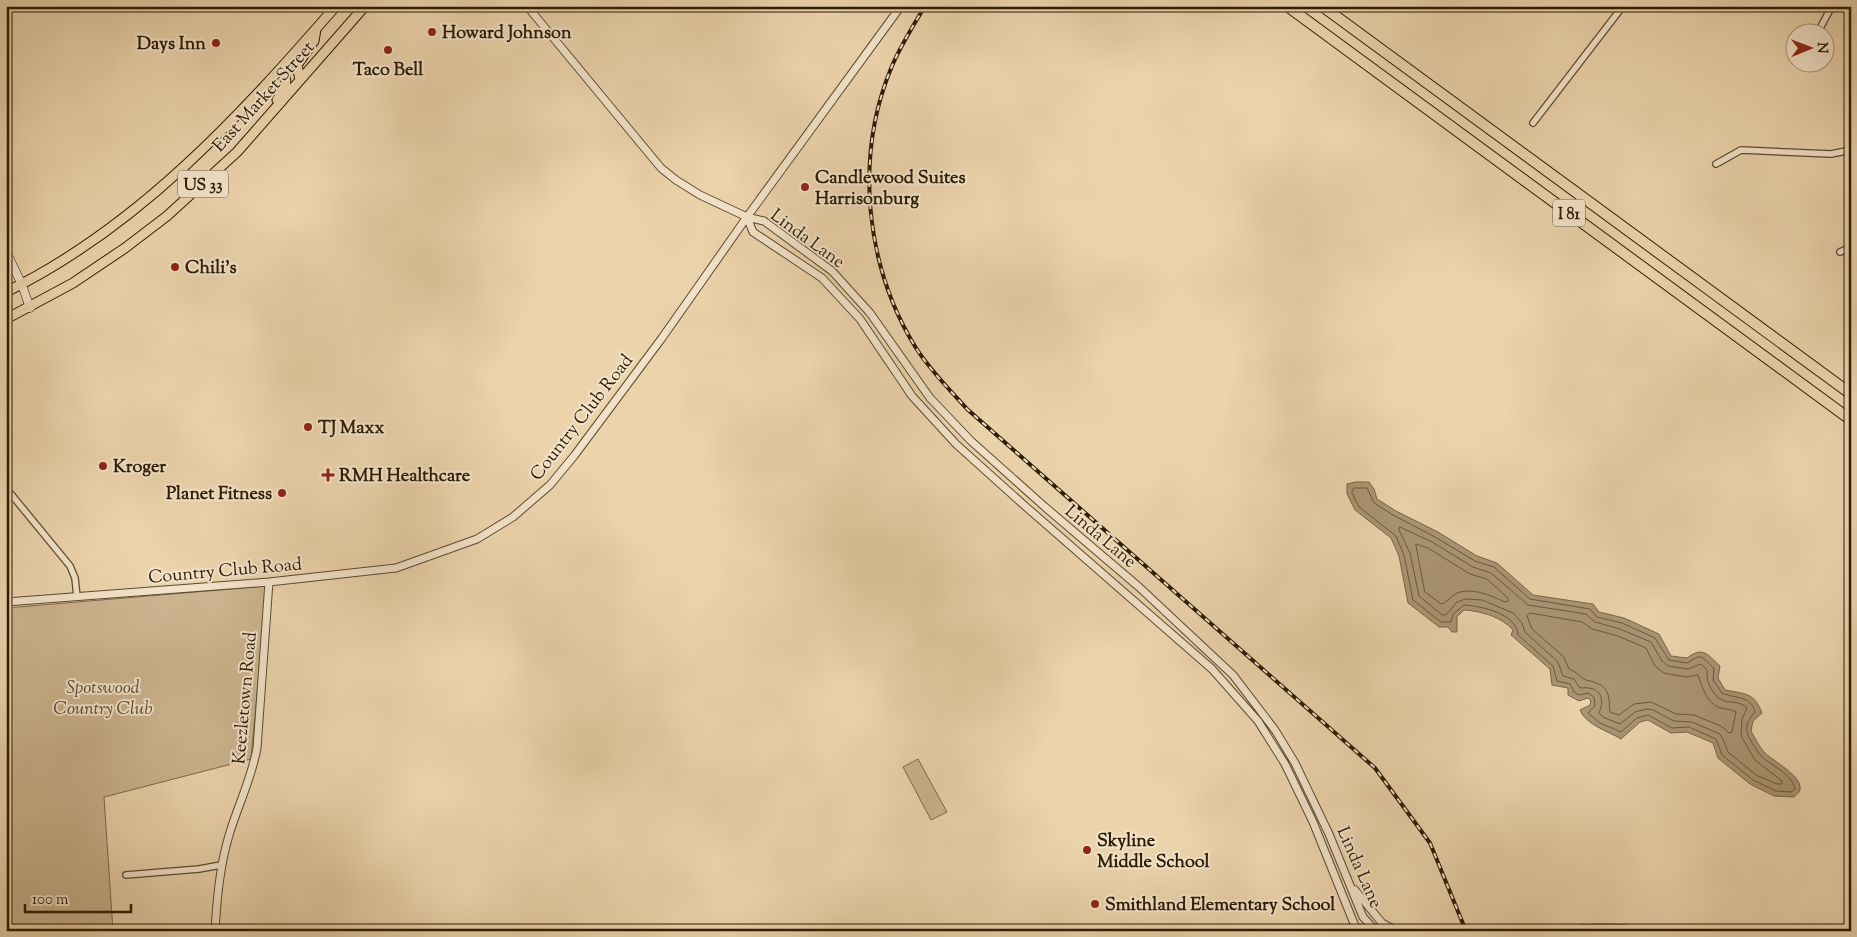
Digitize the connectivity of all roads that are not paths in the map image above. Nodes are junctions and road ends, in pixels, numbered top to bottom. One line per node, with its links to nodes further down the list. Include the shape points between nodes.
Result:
1 (336, 6): 10 (highway, East Market Street / US 33)
2 (365, 6): 12 (highway, East Market Street / US 33)
3 (527, 6): 17 (street, Linda Lane, via 659,166 693,191)
4 (901, 6): 17 (street, Country Club Road)
5 (1287, 6): 26 (highway, I 81)
6 (1322, 6): 25 (highway, I 81)
7 (1623, 6): 14 (street)
8 (1832, 6): 9 (street)
9 (1823, 22)
10 (316, 29): 11 (highway, East Market Street / US 33); 12 (highway, via 314,42 296,65)
11 (282, 67): 13 (highway, via 286,85); 21 (highway, East Market Street / US 33, via 233,121 168,182 94,239)
12 (300, 80): 13 (highway, East Market Street / US 33)
13 (263, 122): 23 (highway, East Market Street / US 33, via 221,167 160,221 73,283)
14 (1533, 123)
15 (1851, 150): 16 (street, via 1831,154 1741,150)
16 (1716, 164)
17 (747, 217): 28 (street, Country Club Road, via 574,456 550,485 513,517 477,539 396,568); 33 (street, Linda Lane, via 764,221 832,271 870,313 930,398 971,441 1139,587 1233,675 1275,730 1295,763); 36 (street, Linda Lane, via 753,232 828,284 860,319 912,396 956,444 1212,669 1258,721 1285,764 1313,822)
18 (1851, 247): 20 (street)
19 (6, 251): 21 (main road)
20 (1840, 252)
21 (22, 285): 22 (highway, East Market Street / US 33); 23 (main road)
22 (6, 292)
23 (30, 308): 24 (highway, East Market Street / US 33)
24 (6, 319)
25 (1851, 394)
26 (1851, 420)
27 (6, 488): 29 (street, via 70,566)
28 (269, 582): 29 (street, Country Club Road); 31 (street, Keezletown Road, via 255,762)
29 (76, 597): 30 (street, Country Club Road)
30 (6, 602)
31 (221, 866): 32 (street); 35 (street, Keezletown Road)
32 (126, 875)
33 (1350, 884): 34 (street, Linda Lane, via 1363,917); 38 (street, via 1382,924)
34 (1378, 930): 37 (street)
35 (215, 931)
36 (1357, 931)
37 (1364, 931)
38 (1397, 931)
39 (1562, 931): 40 (street, via 1627,928)
40 (1645, 931)

